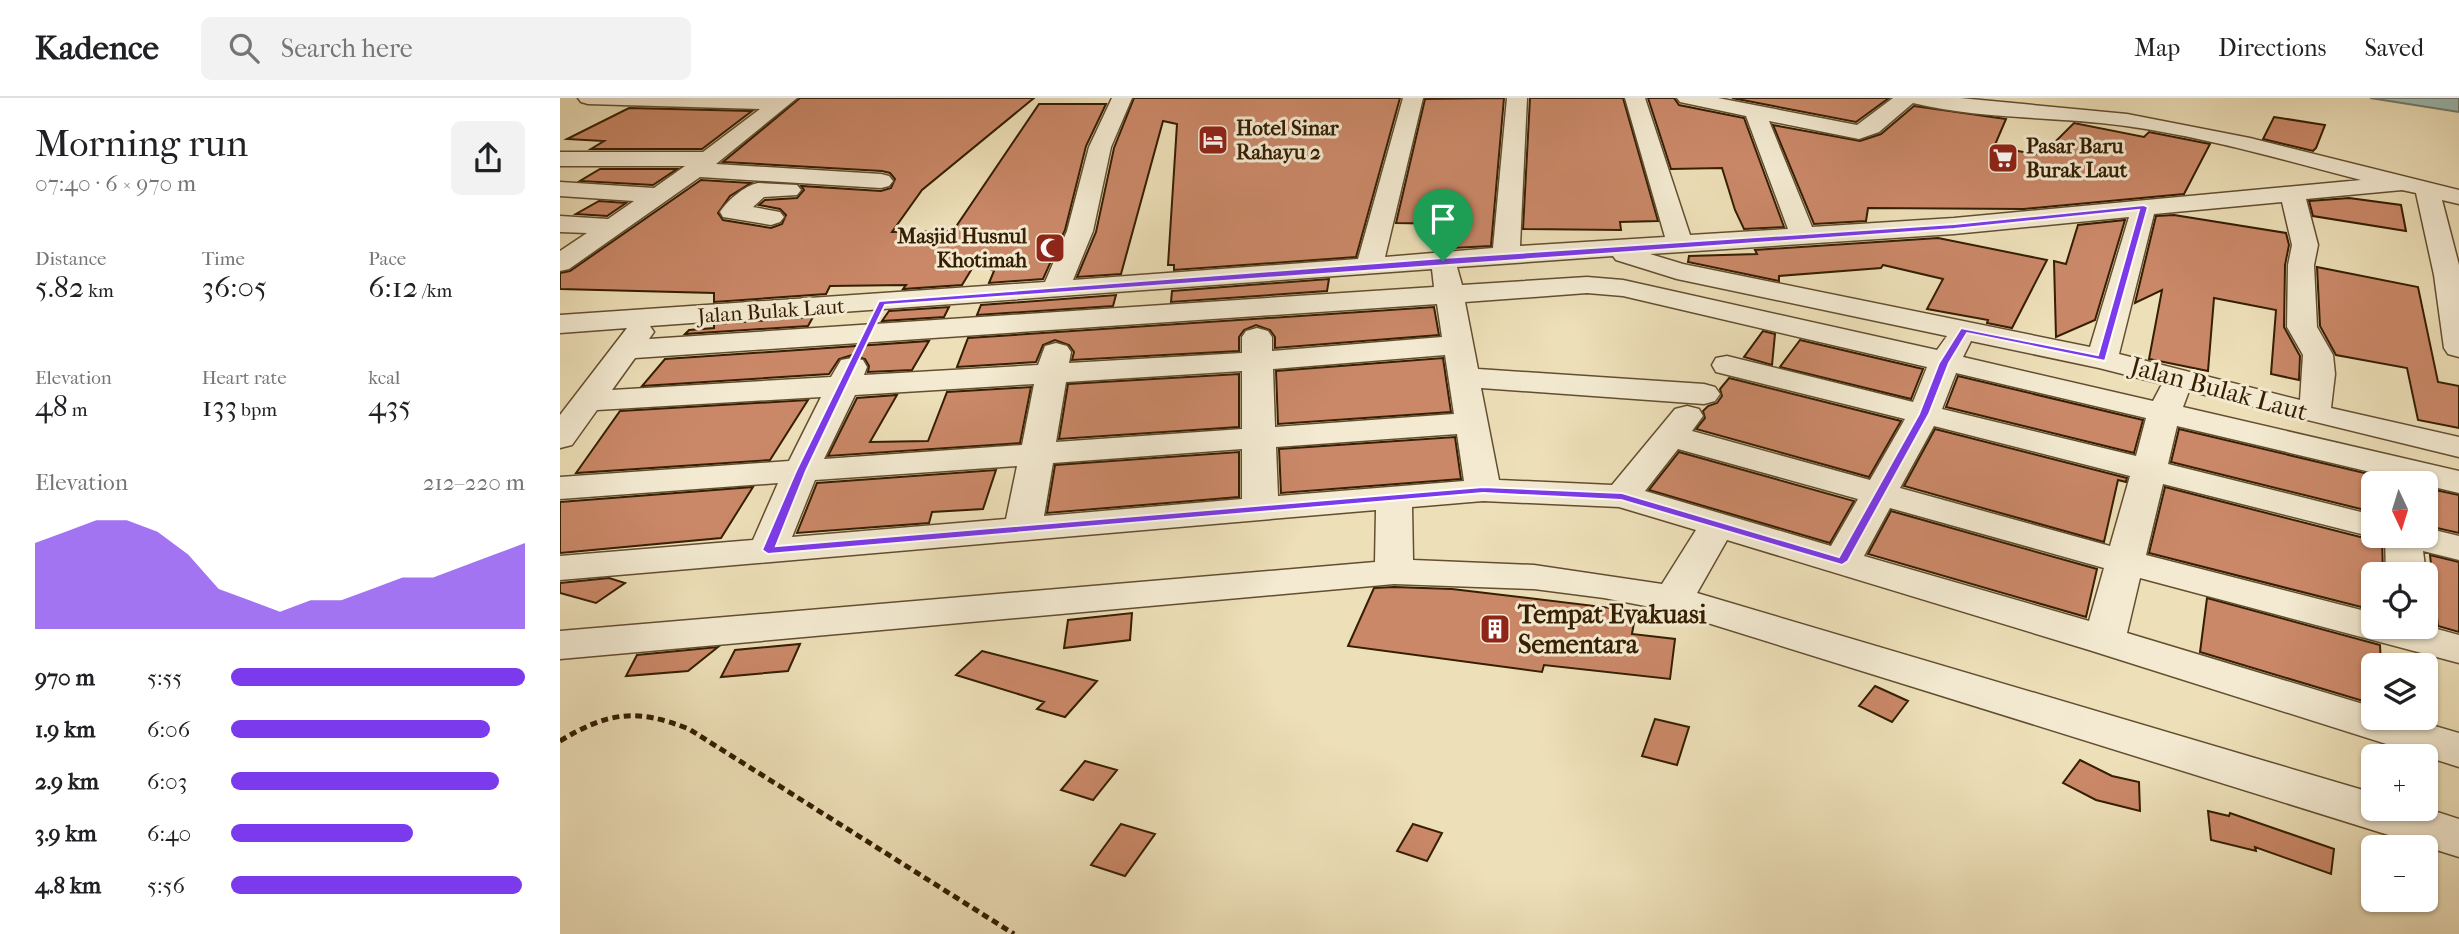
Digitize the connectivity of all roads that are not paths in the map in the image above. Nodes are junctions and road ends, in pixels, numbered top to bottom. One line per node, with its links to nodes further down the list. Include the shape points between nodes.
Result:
1 (588, 98): 9 (street)
2 (1122, 98): 32 (street, via 1100,147)
3 (1413, 98): 28 (street)
4 (1517, 98): 24 (street)
5 (1635, 98): 22 (street)
6 (1687, 98): 10 (street)
7 (1906, 98): 10 (street, via 1863,132)
8 (1919, 98): 13 (street, via 2127,120)
9 (783, 101): 12 (street)
10 (1755, 111): 23 (street)
11 (560, 159): 12 (street)
12 (702, 165): 16 (street); 19 (street, via 871,182 836,192 760,189 732,212)
13 (2415, 186): 15 (street, Jalan Bulak Laut); 17 (street); 41 (street, via 2448,275)
14 (560, 189): 16 (street)
15 (2292, 194): 18 (street, Jalan Bulak Laut); 55 (street, via 2305,245 2302,327 2318,355)
16 (659, 196): 21 (street)
17 (2459, 197)
18 (2144, 207): 23 (street, Jalan Bulak Laut); 43 (street)
19 (771, 217)
20 (560, 224): 21 (street)
21 (615, 227): 26 (street)
22 (1678, 236): 23 (street, Jalan Bulak Laut); 24 (street); 25 (street, Jalan Bulak Laut)
23 (1803, 236)
24 (1507, 245): 25 (street, Jalan Bulak Laut); 27 (street, Jalan Bulak Laut)
25 (1611, 248): 29 (street, Jalan Bulak Laut, via 1677,271)
26 (562, 260)
27 (1443, 261): 28 (street, Jalan Bulak Laut); 31 (street)
28 (1369, 267): 30 (street, Jalan Bulak Laut)
29 (1747, 287): 34 (street); 38 (street, Jalan Bulak Laut)
30 (1257, 291): 31 (street); 32 (street); 44 (street)
31 (1450, 293): 34 (street, via 1587,285); 40 (street)
32 (1062, 299): 33 (street, Jalan Bulak Laut); 39 (street); 47 (street)
33 (882, 303): 35 (street, Jalan Bulak Laut); 39 (street)
34 (1725, 310): 36 (street)
35 (649, 319): 37 (street, Jalan Bulak Laut); 42 (street)
36 (1763, 319): 45 (street); 46 (street)
37 (560, 324)
38 (1964, 330): 43 (street, Jalan Bulak Laut); 45 (street)
39 (866, 334): 42 (street); 50 (street)
40 (1459, 345): 44 (street); 48 (street)
41 (2459, 348)
42 (624, 351): 52 (street)
43 (2102, 359): 49 (street, Jalan Bulak Laut)
44 (1257, 361): 47 (street); 60 (street)
45 (1944, 363): 53 (street); 54 (street)
46 (1727, 365): 51 (street); 53 (street)
47 (1051, 373): 50 (street); 62 (street)
48 (1463, 377): 51 (street); 56 (street)
49 (2178, 378): 54 (street); 55 (street, Jalan Bulak Laut)
50 (844, 386): 52 (street); 63 (street)
51 (1704, 394): 57 (street)
52 (587, 401): 58 (street)
53 (1924, 414): 66 (street); 71 (street)
54 (2164, 414): 64 (street); 66 (street)
55 (2314, 414): 59 (street, Jalan Bulak Laut)
56 (1470, 422): 60 (street); 70 (street)
57 (1671, 436): 71 (street); 72 (street)
58 (560, 438)
59 (2418, 438): 61 (street, Jalan Bulak Laut); 65 (street)
60 (1258, 440): 62 (street); 74 (street)
61 (2459, 447)
62 (1037, 455): 63 (street); 77 (street)
63 (801, 471): 69 (street); 80 (street)
64 (2387, 471)
65 (2411, 471)
66 (2148, 472): 75 (street); 82 (street)
67 (2438, 480): 68 (street)
68 (2459, 482)
69 (560, 488)
70 (1483, 490): 72 (street); 73 (street)
71 (1878, 493): 81 (street); 82 (street)
72 (1622, 496): 76 (street)
73 (1394, 497): 74 (street); 84 (street)
74 (1260, 507): 77 (street)
75 (2361, 523)
76 (1718, 524): 81 (street); 85 (street)
77 (1023, 529): 80 (street)
78 (2438, 543): 79 (street)
79 (2459, 548)
80 (768, 550): 83 (street)
81 (1842, 561): 88 (street)
82 (2125, 562): 86 (street); 88 (street)
83 (560, 568)
84 (1394, 572): 85 (street, via 1466,570 1615,586); 89 (street)
85 (1673, 599): 94 (street)
86 (2361, 626)
87 (2411, 639): 90 (street)
88 (2105, 640): 91 (street)
89 (560, 645)
90 (2459, 649)
91 (2361, 713)
92 (2417, 730): 93 (street)
93 (2459, 750)
94 (2459, 838)

